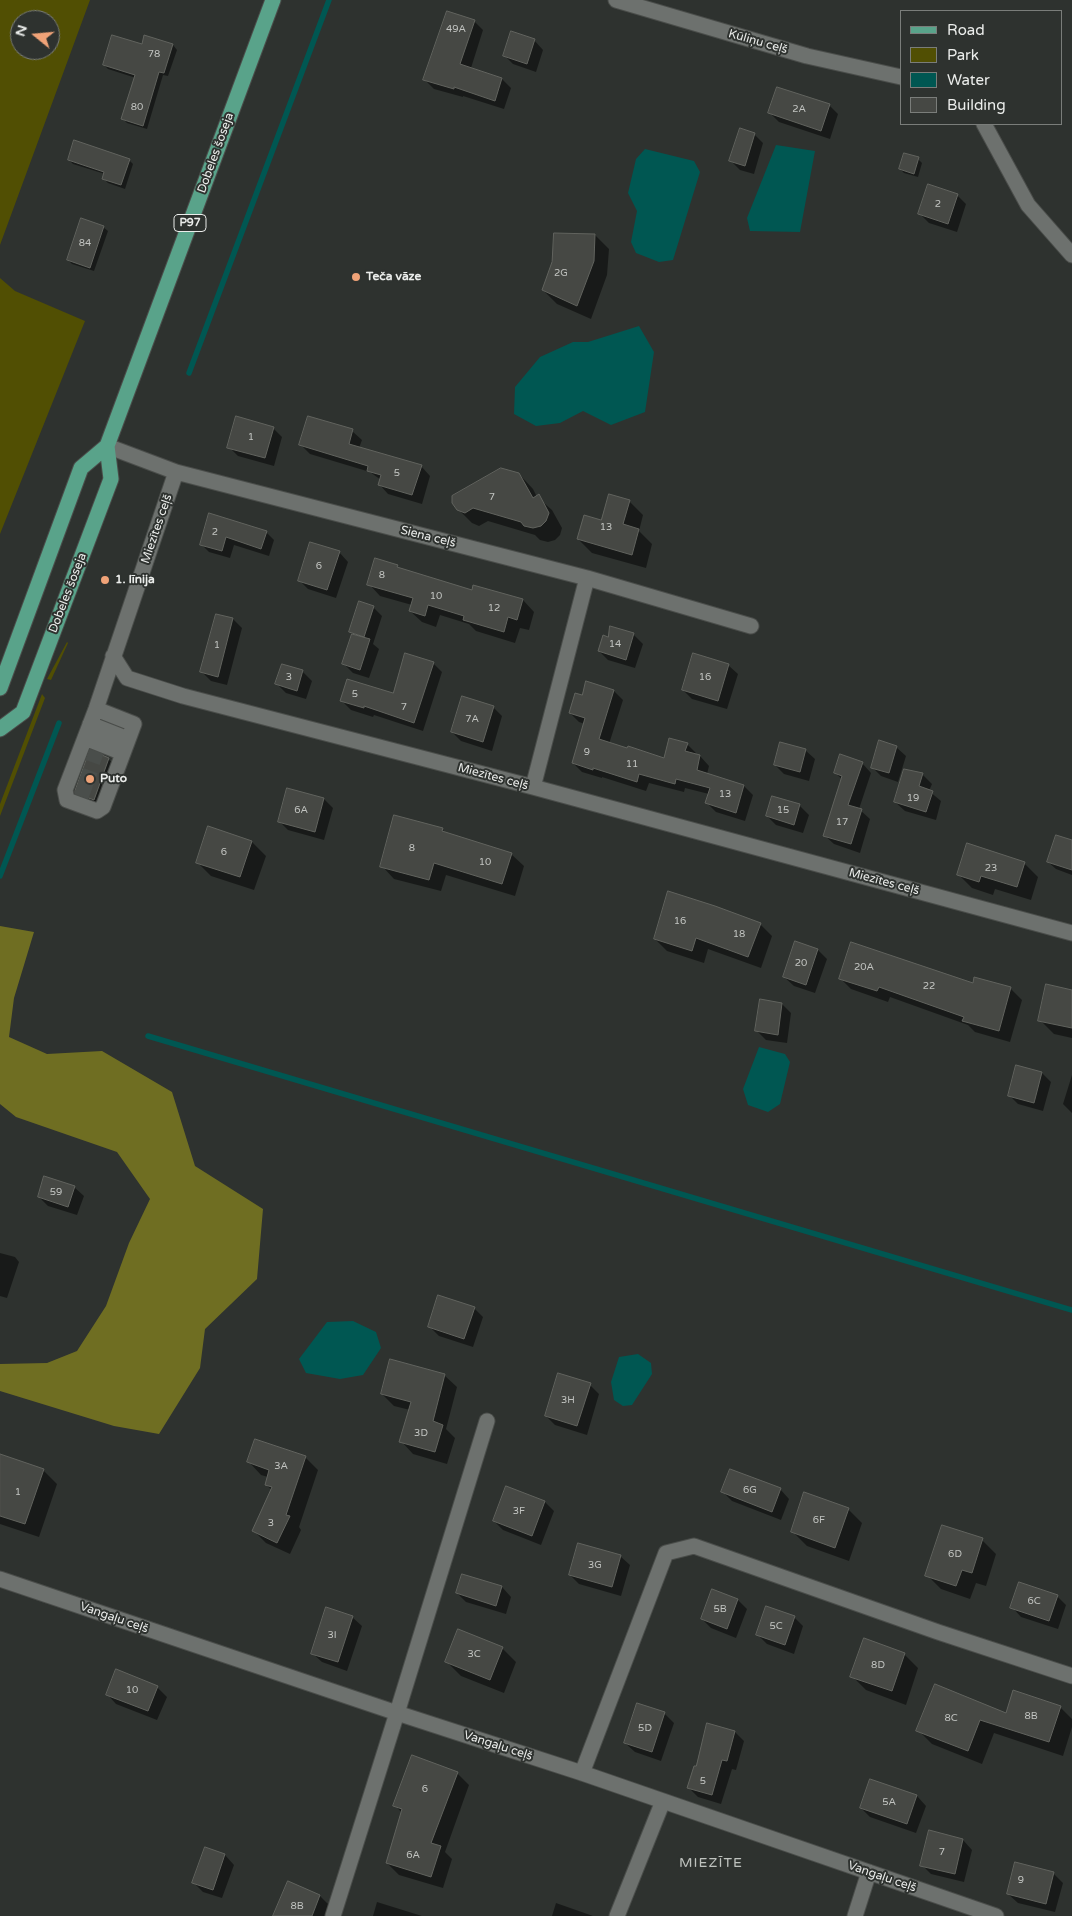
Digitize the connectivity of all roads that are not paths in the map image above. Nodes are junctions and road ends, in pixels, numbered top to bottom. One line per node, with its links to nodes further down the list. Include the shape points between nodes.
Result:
1 (273, 0): 6 (main road, Dobeles šoseja / P97)
2 (616, 0): 3 (street, Kūliņu ceļš, via 807,56)
3 (900, 77)
4 (985, 125): 5 (street, via 1028,205)
5 (1072, 255)
6 (107, 446): 7 (street, Siena ceļš); 11 (main road, Dobeles šoseja / P97, via 81,468); 13 (main road, Dobeles šoseja / P97, via 111,479 23,712)
7 (176, 472): 8 (street, Siena ceļš); 10 (street, Miezītes ceļš)
8 (587, 578): 9 (street, Siena ceļš); 16 (street)
9 (751, 626)
10 (113, 656): 12 (street); 16 (street, Miezītes ceļš, via 127,678 183,696)
11 (0, 688)
12 (96, 709): 14 (street); 15 (street, via 134,724)
13 (0, 729)
14 (86, 741): 15 (street); 15 (street, via 74,780 65,790 67,800 73,803 97,811 104,807 103,791)
15 (120, 754)
16 (533, 787): 17 (street, Miezītes ceļš)
17 (1072, 934)
18 (487, 1421): 21 (street)
19 (0, 1579): 21 (street, Vangaļu ceļš)
20 (1072, 1676): 22 (street, via 694,1546 666,1553)
21 (398, 1713): 22 (street, Vangaļu ceļš); 25 (street)
22 (582, 1773): 23 (street, Vangaļu ceļš)
23 (663, 1801): 24 (street, Vangaļu ceļš); 26 (street)
24 (869, 1872): 27 (street); 28 (street, Vangaļu ceļš)
25 (333, 1916)
26 (617, 1916)
27 (855, 1916)
28 (996, 1916)

